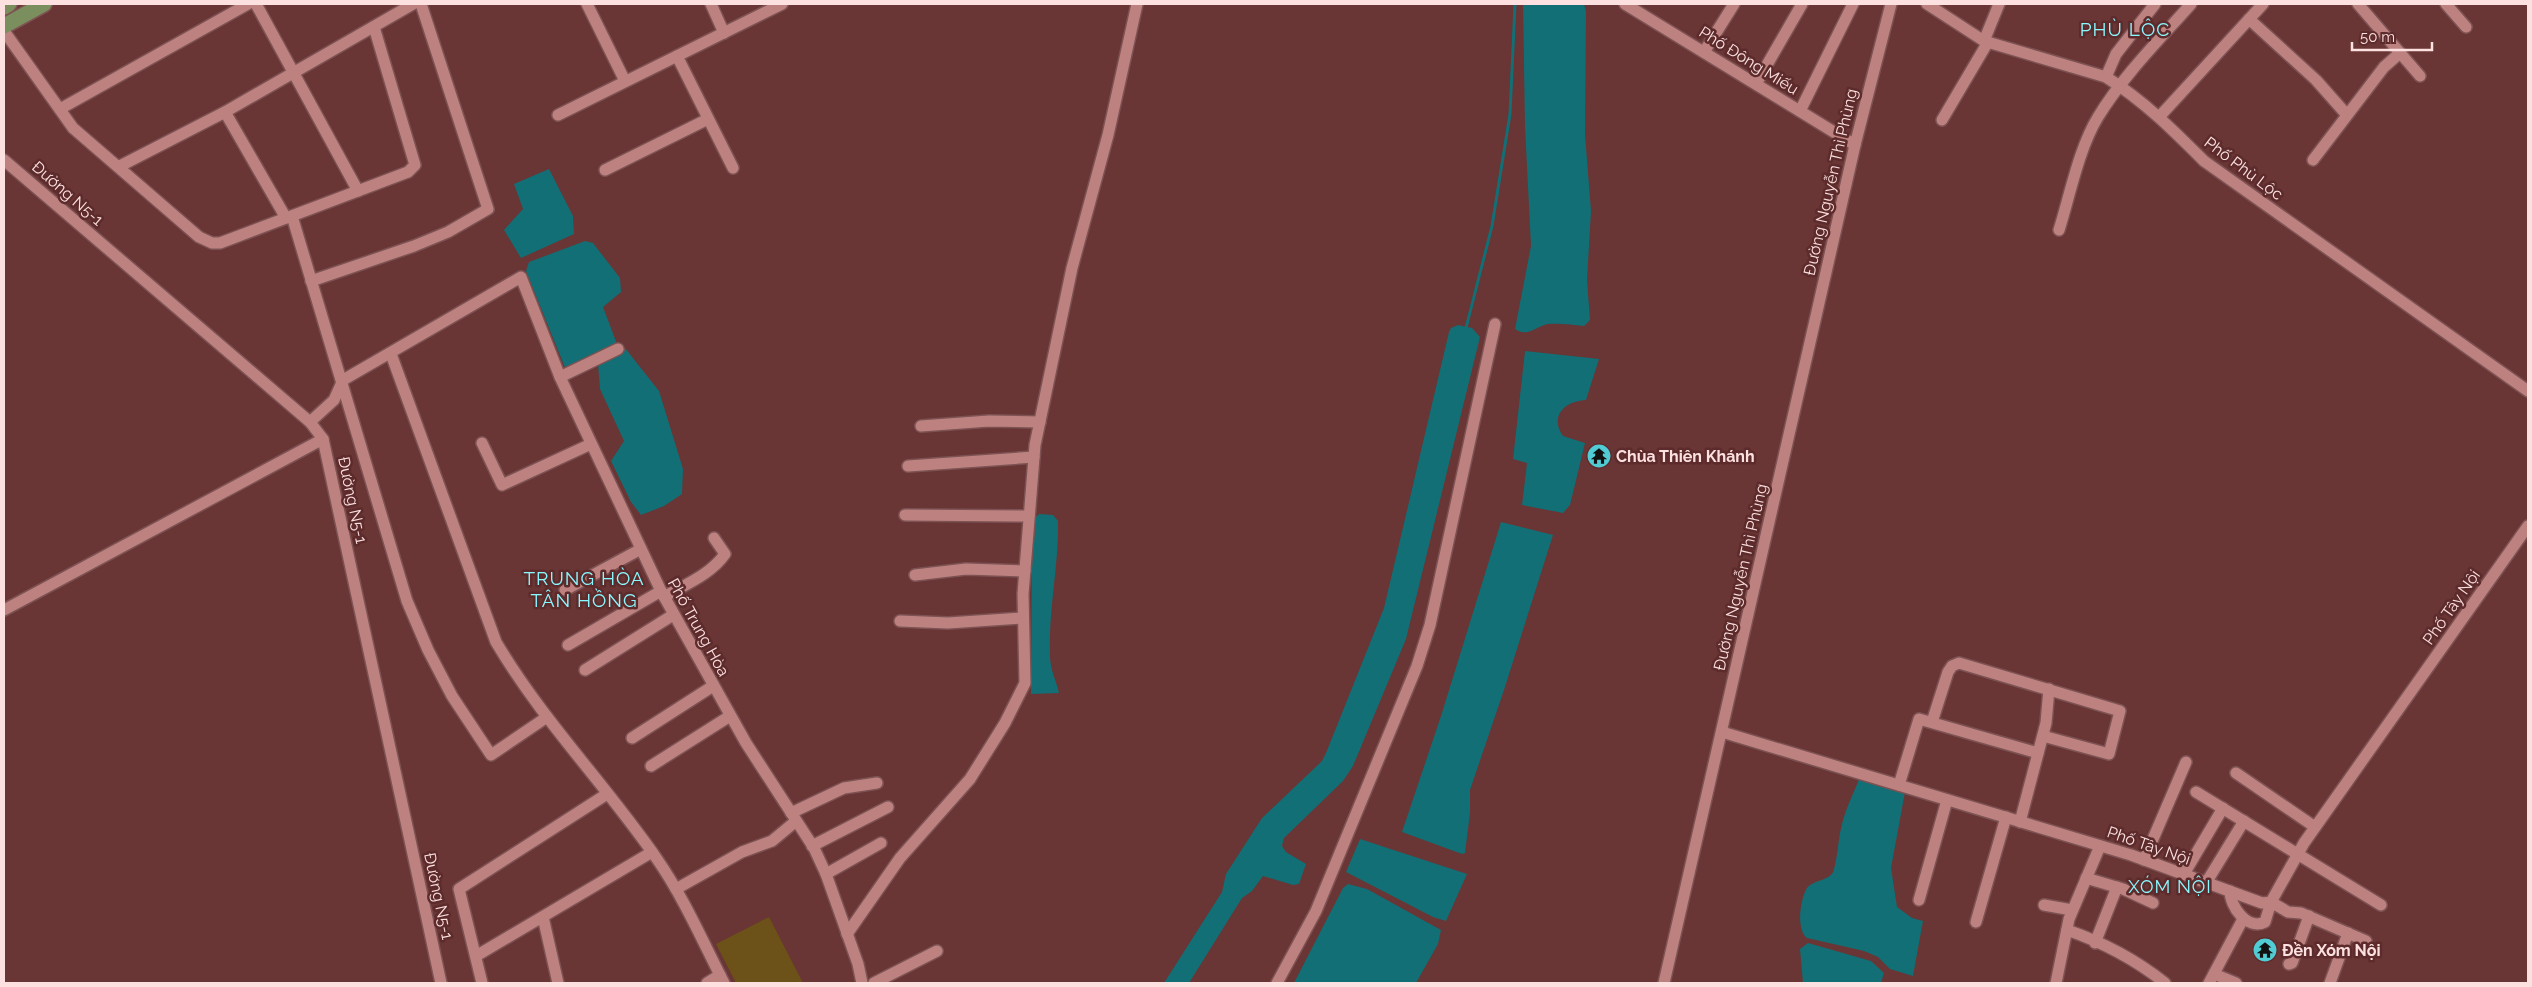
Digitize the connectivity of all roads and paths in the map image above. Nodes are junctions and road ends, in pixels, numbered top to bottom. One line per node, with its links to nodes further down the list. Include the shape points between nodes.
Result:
1 (10, 4): 23 (main road)
2 (44, 4): 25 (main road)
3 (248, 4): 39 (street)
4 (256, 4): 33 (street)
5 (413, 4): 26 (street)
6 (421, 4): 56 (street, via 488,209 422,243)
7 (587, 4): 36 (street)
8 (711, 4): 28 (street)
9 (782, 4): 28 (street)
10 (1137, 4): 64 (street, via 1108,135 1072,268)
11 (1625, 4): 30 (street, Phố Đông Miếu)
12 (1734, 4): 30 (street)
13 (1802, 4): 37 (street)
14 (1854, 4): 40 (street)
15 (1891, 4): 47 (street, Đường Nguyễn Thì Phùng)
16 (1927, 4): 29 (street, Phố Phù Lộc)
17 (1999, 4): 29 (street)
18 (2155, 4): 35 (street, via 2116,54)
19 (2191, 4): 38 (street)
20 (2263, 4): 24 (street)
21 (2358, 4): 31 (street)
22 (2446, 4): 27 (street)
23 (4, 7)
24 (2249, 19): 43 (street, via 2316,80); 44 (street)
25 (5, 23): 39 (street)
26 (374, 27): 33 (street); 53 (street, via 415,165 408,172)
27 (2466, 27)
28 (724, 32): 32 (street)
29 (1986, 41): 35 (street, Phố Phù Lộc); 46 (street)
30 (1704, 52): 37 (street, Phố Đông Miếu)
31 (2400, 53): 34 (street); 43 (street, via 2384,67)
32 (677, 56): 36 (street); 45 (street)
33 (294, 72): 41 (street); 53 (street)
34 (2420, 76)
35 (2106, 78): 38 (street, Phố Phù Lộc)
36 (625, 81): 42 (street)
37 (1756, 84): 40 (street, Phố Đông Miếu)
38 (2121, 86): 44 (street, Phố Phù Lộc); 55 (street, via 2089,137)
39 (60, 109): 50 (street, via 73,128 94,148)
40 (1800, 111): 47 (street, Phố Đông Miếu)
41 (225, 112): 50 (street); 54 (street)
42 (558, 115)
43 (2347, 115): 49 (street)
44 (2160, 116): 62 (street, Phố Phù Lộc, via 2204,161)
45 (708, 119): 51 (street); 52 (street)
46 (1942, 120)
47 (1855, 144): 91 (street, Đường Nguyễn Thì Phùng)
48 (4, 160): 63 (street, Đường N5-1)
49 (2314, 160)
50 (120, 166): 54 (street, via 199,237 212,243 220,243)
51 (733, 168)
52 (605, 170)
53 (358, 191): 54 (street)
54 (289, 217): 56 (street)
55 (2059, 230)
56 (311, 281): 61 (street, via 331,352)
57 (1495, 324): 149 (street, via 1430,625 1417,666 1316,911)
58 (614, 352): 60 (street)
59 (391, 354): 60 (street, Phố Trung Hòa, via 521,277); 61 (street); 88 (street, via 496,642 517,678)
60 (560, 377): 68 (street, Phố Trung Hòa)
61 (343, 380): 63 (street, via 334,400); 88 (street, via 407,600 452,696 491,755)
62 (2526, 386)
63 (310, 422): 66 (street, Đường N5-1)
64 (1040, 422): 65 (street, via 980,421); 69 (street)
65 (922, 426)
66 (323, 439): 80 (street); 143 (street, Đường N5-1)
67 (482, 443): 68 (street, via 502,485)
68 (591, 444): 75 (street, Phố Trung Hòa)
69 (1034, 457): 70 (street); 72 (street)
70 (908, 466)
71 (904, 515): 72 (street)
72 (1029, 516): 76 (street)
73 (2528, 526): 109 (street, Phố Tây Nội)
74 (714, 538): 79 (street, via 725,554 712,571)
75 (641, 549): 78 (street); 79 (street, Phố Trung Hòa)
76 (1025, 571): 77 (street, via 966,569); 82 (street)
77 (915, 575)
78 (565, 590)
79 (662, 594): 81 (street, Phố Trung Hòa); 84 (street)
80 (4, 610)
81 (673, 615): 85 (street); 86 (street, Phố Trung Hòa)
82 (1024, 618): 83 (street, via 948,623); 134 (street, via 1025,682 1005,723 970,779 900,858)
83 (900, 621)
84 (568, 645)
85 (585, 670)
86 (713, 686): 89 (street, Phố Trung Hòa); 93 (street)
87 (2049, 689): 90 (street, via 1959,664 1948,672); 92 (street); 92 (street, via 2117,708 2120,714 2109,754)
88 (547, 716): 101 (street)
89 (730, 716): 96 (street); 105 (street, Phố Trung Hòa)
90 (1932, 722): 94 (street); 99 (street, via 1919,719)
91 (1722, 732): 99 (street, Phố Tây Nội); 150 (street, Đường Nguyễn Thì Phùng)
92 (2043, 736): 94 (street)
93 (632, 738)
94 (2038, 753): 108 (street)
95 (2186, 762): 115 (street)
96 (651, 766)
97 (2236, 773): 109 (street)
98 (877, 783): 105 (street, via 844,788)
99 (1899, 785): 102 (street, Phố Tây Nội)
100 (2196, 792): 104 (street)
101 (607, 794): 113 (street); 139 (street, via 459,888)
102 (1947, 800): 106 (street, Phố Tây Nội); 123 (street)
103 (888, 807): 111 (street)
104 (2223, 808): 107 (street); 117 (street)
105 (794, 817): 111 (street, Phố Trung Hòa); 121 (street, via 772,841 742,852)
106 (2006, 818): 108 (street, Phố Tây Nội); 132 (street)
107 (2244, 821): 114 (street); 119 (street)
108 (2020, 822): 112 (street, Phố Tây Nội)
109 (2315, 827): 114 (street, Phố Tây Nội)
110 (881, 843): 116 (street)
111 (812, 846): 116 (street, Phố Trung Hòa)
112 (2100, 846): 115 (street, Phố Tây Nội); 118 (street)
113 (652, 852): 121 (street); 130 (street)
114 (2298, 854): 124 (street, Phố Tây Nội); 126 (street)
115 (2144, 860): 117 (street, Phố Tây Nội)
116 (826, 874): 134 (street, Phố Trung Hòa)
117 (2184, 874): 119 (street, Phố Tây Nội)
118 (2086, 878): 120 (street); 128 (street)
119 (2206, 883): 122 (street, Phố Tây Nội)
120 (2117, 887): 125 (street); 137 (street)
121 (676, 889): 142 (street)
122 (2230, 891): 124 (street, Phố Tây Nội, via 2262,903); 131 (street, via 2230,902)
123 (1919, 900)
124 (2271, 902): 129 (street, via 2288,912); 131 (street, via 2265,922 2260,924)
125 (2154, 903)
126 (2381, 905)
127 (2044, 906): 128 (street)
128 (2072, 910): 133 (street)
129 (2309, 916): 135 (street); 140 (street)
130 (543, 917): 139 (street); 145 (street)
131 (2243, 918): 141 (street)
132 (1976, 922)
133 (2067, 930): 137 (street); 151 (street)
134 (847, 934): 147 (street, Phố Trung Hòa)
135 (2348, 934): 136 (street); 154 (street)
136 (2366, 941)
137 (2095, 943): 152 (street, via 2146,968)
138 (937, 951): 148 (street)
139 (476, 956): 144 (street)
140 (2289, 964)
141 (2212, 978): 153 (street)
142 (722, 979): 146 (street)
143 (441, 983)
144 (482, 983)
145 (558, 983)
146 (707, 983)
147 (862, 983)
148 (874, 983)
149 (1277, 983)
150 (1664, 983)
151 (2056, 983)
152 (2165, 983)
153 (2236, 983)
154 (2330, 983)

